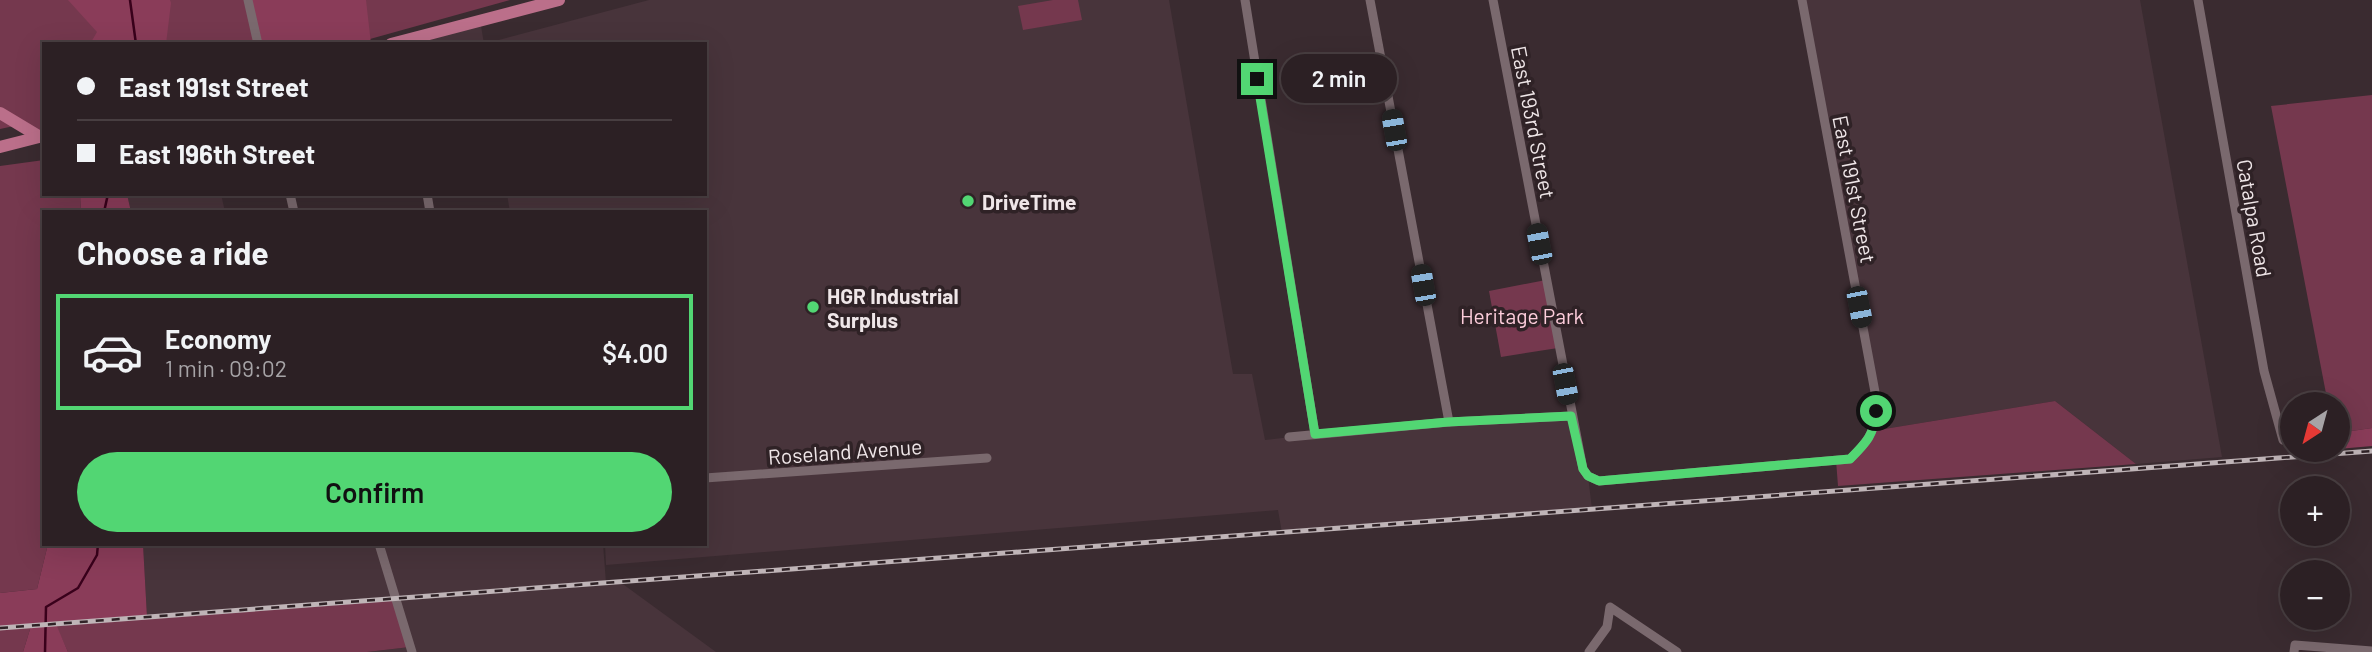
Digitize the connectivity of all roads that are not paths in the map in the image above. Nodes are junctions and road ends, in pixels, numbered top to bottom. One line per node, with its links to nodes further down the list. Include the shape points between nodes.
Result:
1 (248, 0): 8 (street)
2 (559, 0): 9 (main road)
3 (1245, 0): 16 (street)
4 (1370, 0): 14 (street)
5 (1493, 0): 13 (street, East 193rd Street)
6 (1802, 0): 13 (street, East 191st Street, via 1875,392 1875,424 1868,441 1850,459 1599,481 1583,469)
7 (2198, 0): 15 (street, Catalpa Road, via 2264,371)
8 (258, 42)
9 (398, 42)
10 (0, 113): 11 (main road)
11 (42, 137): 12 (main road)
12 (0, 147)
13 (1571, 416): 14 (street)
14 (1448, 422): 16 (street)
15 (2280, 429)
16 (1315, 434): 17 (street)
17 (1289, 437)
18 (987, 458): 19 (street, Roseland Avenue)
19 (707, 478)
20 (380, 546): 23 (street)
21 (2294, 648): 22 (street)
22 (2372, 651)
23 (412, 652)
24 (1589, 652): 25 (street, via 1607,627 1609,607)
25 (1677, 652)

